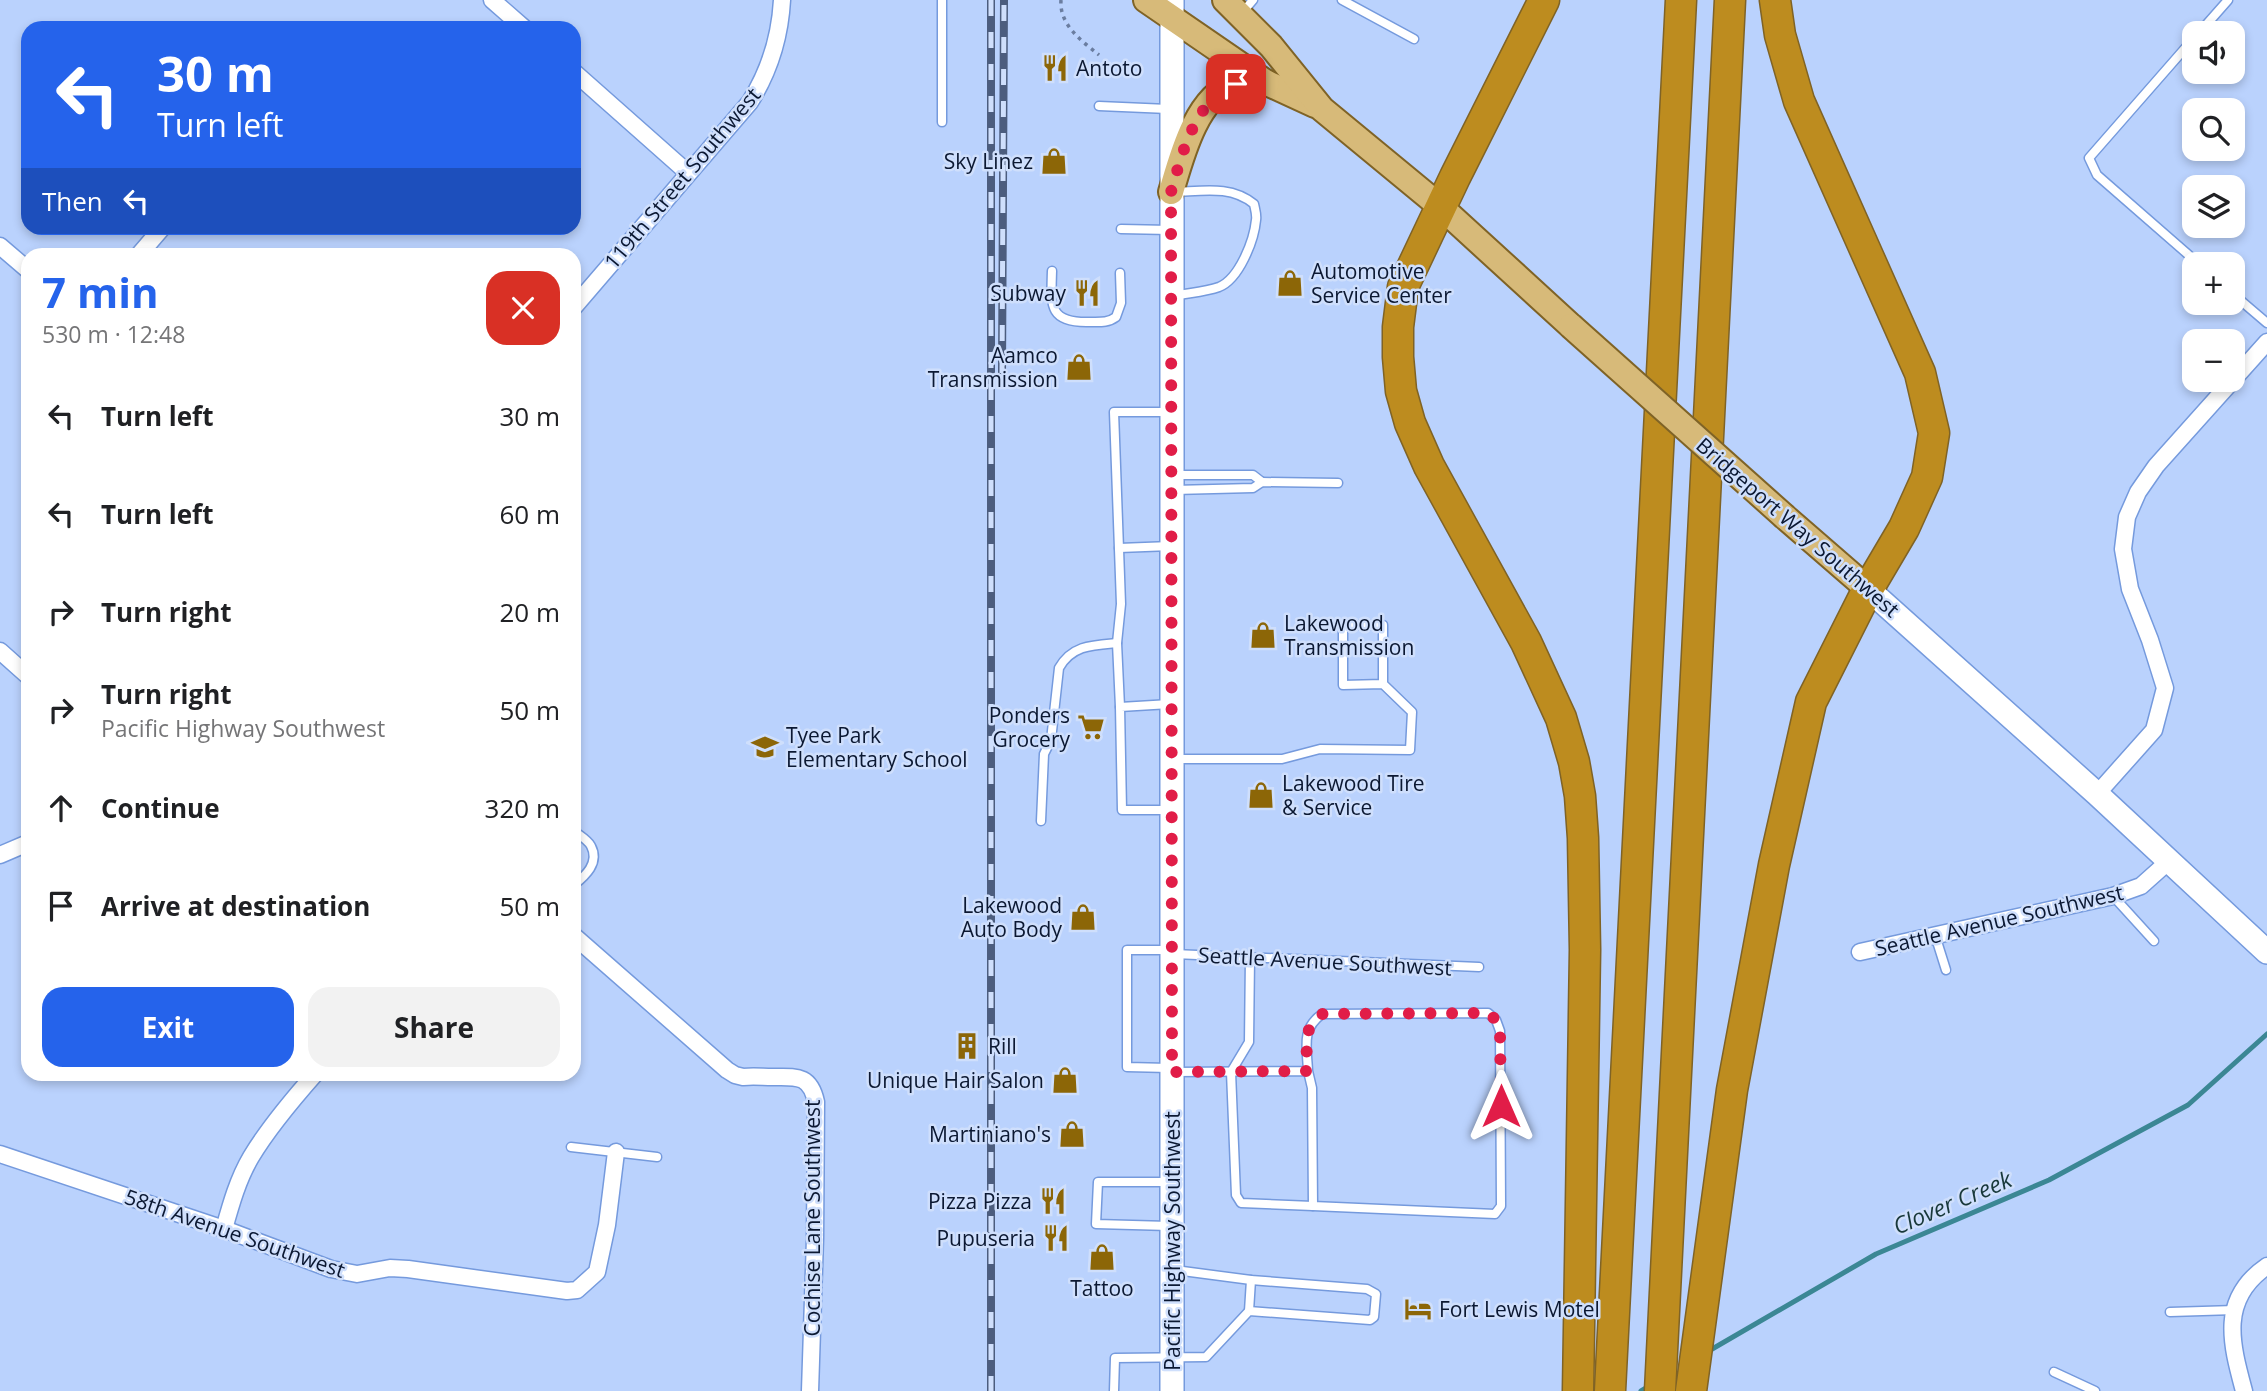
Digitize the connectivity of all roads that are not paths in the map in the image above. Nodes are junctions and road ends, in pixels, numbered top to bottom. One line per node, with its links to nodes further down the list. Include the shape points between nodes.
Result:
1 (492, 0): 13 (street)
2 (782, 0): 24 (street, 119th Street Southwest, via 781,26 760,85)
3 (942, 0): 23 (lane)
4 (1146, 0): 12 (main road, Bridgeport Way Southwest)
5 (1342, 0): 15 (lane)
6 (1544, 0): 26 (highway)
7 (1681, 0): 91 (highway)
8 (1730, 0): 96 (highway)
9 (1775, 0): 45 (highway, via 1799,101 1920,373 1934,433 1927,477 1905,528)
10 (2228, 0): 14 (lane)
11 (1240, 5): 17 (main road, Bridgeport Way Southwest)
12 (1172, 9): 17 (main road, via 1216,29 1256,58); 19 (main road, Bridgeport Way Southwest); 22 (street, Pacific Highway Southwest)
13 (516, 21)
14 (2210, 21)
15 (1415, 39)
16 (2182, 52): 30 (lane, via 2088,158 2097,175)
17 (1292, 71): 21 (main road, Bridgeport Way Southwest)
18 (581, 78): 24 (street)
19 (1267, 83): 21 (main road, Bridgeport Way Southwest); 25 (main road, via 1236,84 1214,97 1185,142)
20 (1098, 106): 22 (lane)
21 (1322, 109): 26 (main road, Bridgeport Way Southwest)
22 (1171, 110): 25 (street, Pacific Highway Southwest)
23 (942, 122)
24 (688, 173): 35 (street, 119th Street Southwest)
25 (1171, 192): 28 (street, Pacific Highway Southwest); 34 (lane, via 1233,191 1254,204 1256,220 1250,246 1229,281)
26 (1442, 208): 45 (main road, Bridgeport Way Southwest, bridge); 95 (highway, via 1403,287 1398,327 1401,391 1429,466 1526,642 1561,718 1580,796 1585,950)
27 (1121, 229): 28 (lane)
28 (1171, 230): 34 (street, Pacific Highway Southwest)
29 (0, 246): 31 (street)
30 (2185, 252)
31 (21, 264)
32 (1052, 271): 33 (lane, via 1052,306 1075,323 1116,317 1121,303)
33 (1120, 272)
34 (1171, 296): 39 (street, Pacific Highway Southwest)
35 (581, 299)
36 (2245, 304): 37 (lane)
37 (2267, 323)
38 (2267, 342): 53 (street, via 2157,466 2127,517 2123,549 2130,589 2165,688 2154,730)
39 (1171, 412): 41 (street, Pacific Highway Southwest); 44 (lane, via 1114,412)
40 (1262, 482): 41 (lane, via 1253,488); 41 (lane, via 1253,475); 42 (lane)
41 (1171, 483): 43 (street, Pacific Highway Southwest)
42 (1338, 484)
43 (1171, 547): 44 (lane); 50 (street, Pacific Highway Southwest)
44 (1119, 548): 46 (lane)
45 (1868, 589): 53 (street, Bridgeport Way Southwest); 97 (highway, via 1811,702 1774,865 1732,1090)
46 (1117, 643): 51 (lane); 55 (lane, via 1077,649 1059,668 1051,740 1044,754)
47 (0, 651): 48 (street)
48 (21, 670)
49 (1383, 684): 49 (lane, via 1383,625 1343,625 1343,685); 52 (lane, via 1412,712 1410,750 1320,749 1282,759)
50 (1171, 704): 51 (lane); 52 (street, Pacific Highway Southwest)
51 (1120, 707): 54 (lane, via 1122,810)
52 (1172, 758): 54 (street, Pacific Highway Southwest)
53 (2097, 794): 59 (street, Bridgeport Way Southwest)
54 (1172, 810): 66 (street, Pacific Highway Southwest)
55 (1041, 821)
56 (581, 837): 60 (lane, via 591,845 594,859)
57 (21, 846): 58 (street)
58 (0, 855)
59 (2169, 861): 61 (street, Seattle Avenue Southwest, via 2141,886); 65 (street, Bridgeport Way Southwest)
60 (581, 879)
61 (2113, 896): 62 (street, Seattle Avenue Southwest); 63 (lane)
62 (1934, 935): 67 (street, Seattle Avenue Southwest); 70 (lane)
63 (2154, 941)
64 (581, 942): 92 (street, Cochise Lane Southwest, via 735,1075 797,1077 810,1085 816,1102)
65 (2265, 946)
66 (1172, 952): 68 (lane, Seattle Avenue Southwest); 71 (street, Pacific Highway Southwest); 71 (lane, Seattle Avenue Southwest, via 1127,950 1128,1067)
67 (1860, 952)
68 (1250, 957): 69 (lane, Seattle Avenue Southwest); 73 (lane, via 1249,1042)
69 (1479, 967)
70 (1946, 970)
71 (1172, 1070): 73 (lane); 79 (street, Pacific Highway Southwest)
72 (1308, 1071): 73 (lane); 80 (lane); 80 (lane, via 1306,1034 1311,1022 1322,1014 1488,1013 1500,1031 1501,1206 1495,1214)
73 (1231, 1072): 80 (lane, via 1236,1195 1241,1203)
74 (309, 1081): 82 (street, via 250,1158)
75 (571, 1147): 76 (lane)
76 (616, 1152): 78 (lane); 82 (street, 58th Avenue Southwest, via 600,1262 593,1278 577,1290 408,1269 357,1275)
77 (0, 1154): 82 (street, 58th Avenue Southwest)
78 (657, 1157)
79 (1172, 1182): 81 (street, Pacific Highway Southwest); 81 (lane, via 1098,1182 1096,1224)
80 (1313, 1206)
81 (1172, 1227): 84 (street, Pacific Highway Southwest)
82 (224, 1229)
83 (2267, 1266): 86 (street, via 2243,1290)
84 (1172, 1270): 85 (lane); 89 (street, Pacific Highway Southwest)
85 (1251, 1280): 87 (lane); 87 (lane, via 1376,1294 1370,1320)
86 (2235, 1310): 88 (lane); 99 (street, via 2233,1344)
87 (1249, 1311): 89 (lane, via 1206,1357)
88 (2170, 1312)
89 (1172, 1359): 93 (lane, via 1115,1359); 94 (street, Pacific Highway Southwest)
90 (2054, 1372): 98 (lane)
91 (1610, 1388)
92 (810, 1391)
93 (1114, 1391)
94 (1172, 1391)
95 (1578, 1391)
96 (1660, 1391)
97 (1691, 1391)
98 (2095, 1391)
99 (2244, 1391)

